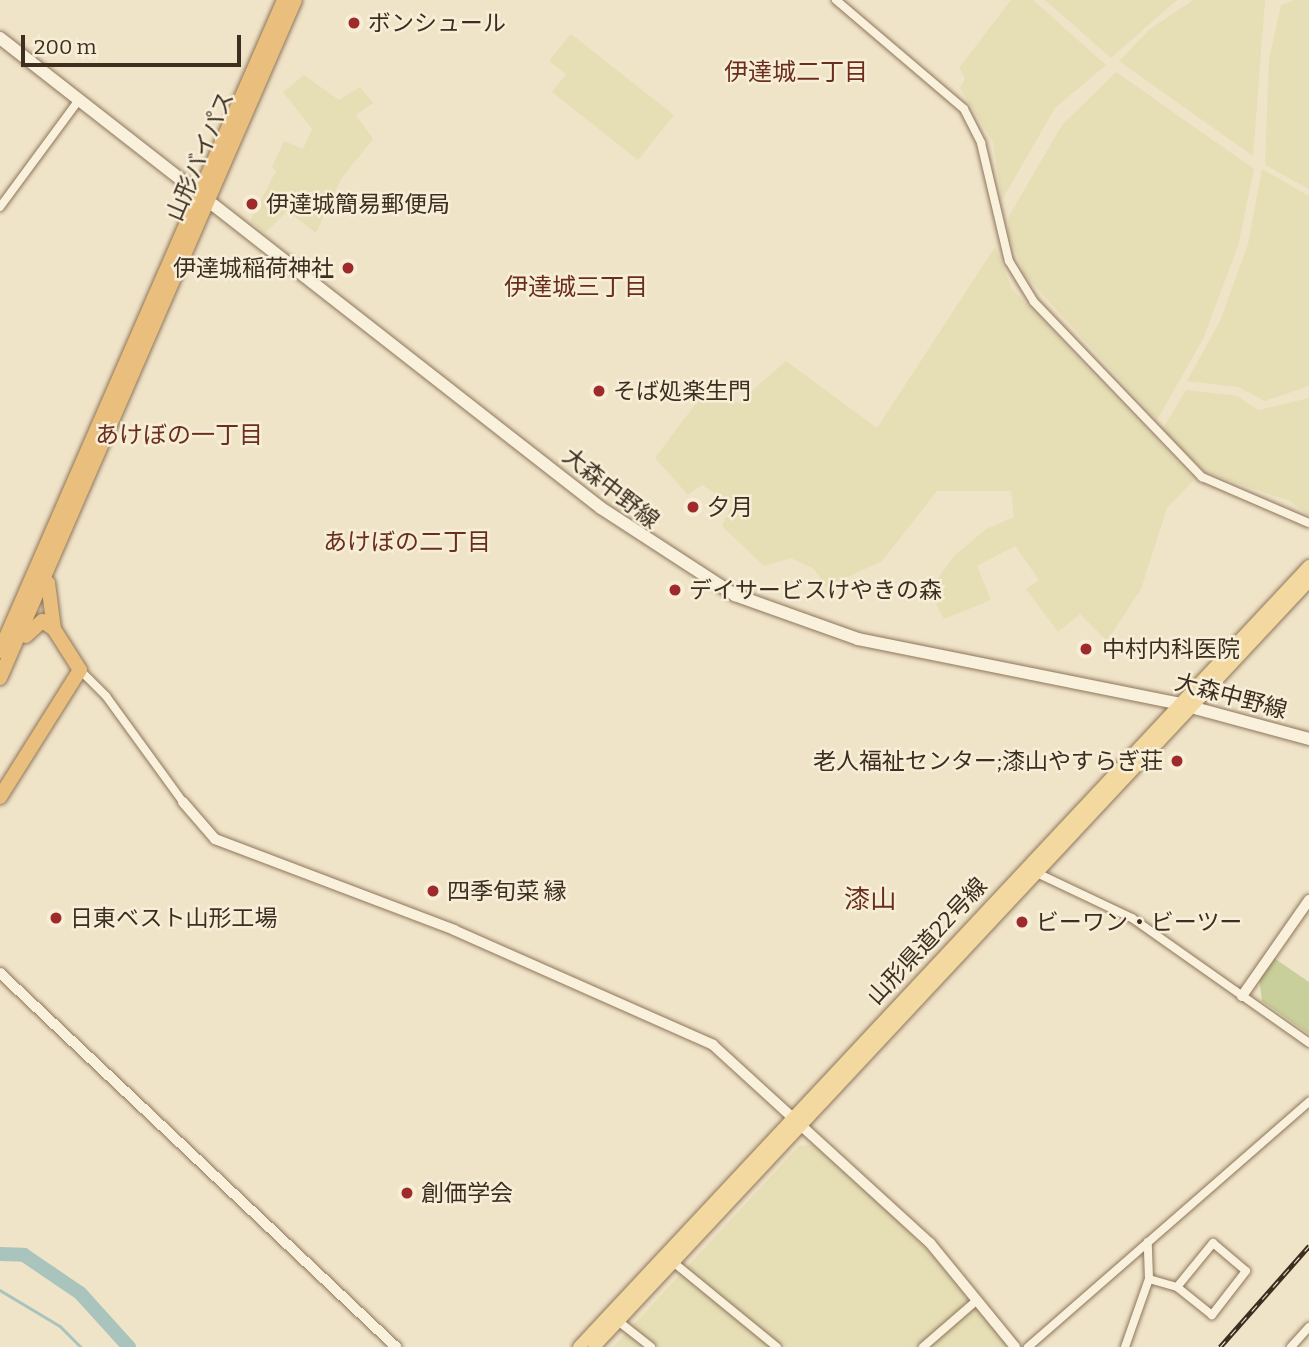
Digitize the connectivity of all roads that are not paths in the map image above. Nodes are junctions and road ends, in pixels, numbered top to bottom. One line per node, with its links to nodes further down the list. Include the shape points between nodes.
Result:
1 (284, 0): 6 (highway, 山形バイパス)
2 (295, 0): 6 (highway, 山形バイパス)
3 (836, 0): 9 (street, via 964,109 981,143 1009,261 1034,302 1202,477)
4 (0, 38): 5 (main road, 大森中野線)
5 (79, 100): 6 (main road, 大森中野線); 7 (street)
6 (201, 194): 8 (highway, 山形バイパス); 13 (highway, 山形バイパス); 17 (main road, 大森中野線, via 622,524 735,595 858,639)
7 (0, 207)
8 (86, 481): 12 (highway, via 46,588); 15 (highway, 山形バイパス)
9 (1309, 523)
10 (1309, 566): 17 (main road, 山形県道22号線)
11 (1309, 581): 17 (main road, 山形県道22号線)
12 (54, 629): 14 (highway); 16 (highway, via 35,623)
13 (0, 651)
14 (80, 670): 19 (highway); 20 (street, via 106,696)
15 (0, 678)
16 (0, 685)
17 (1182, 704): 18 (main road, 大森中野線); 21 (main road, 山形県道22号線); 27 (main road, 山形県道22号線)
18 (1309, 740)
19 (0, 797)
20 (183, 802): 27 (street, via 215,839 454,930 713,1045)
21 (1035, 872): 24 (street, via 1132,918); 27 (main road, 山形県道22号線)
22 (1309, 900): 24 (street)
23 (0, 973): 35 (street)
24 (1242, 996): 25 (street)
25 (1309, 1043)
26 (1309, 1102): 28 (street)
27 (798, 1119): 29 (main road, 山形県道22号線); 32 (street, via 930,1243); 36 (main road, 山形県道22号線)
28 (1148, 1242): 30 (street); 42 (street)
29 (673, 1262): 33 (main road, 山形県道22号線); 39 (street)
30 (1149, 1279): 31 (street); 43 (street)
31 (1177, 1287): 31 (street, via 1213,1243 1246,1271 1212,1315)
32 (976, 1301): 40 (street); 41 (street)
33 (618, 1321): 37 (main road, 山形県道22号線); 38 (street)
34 (1309, 1327): 44 (street)
35 (396, 1347)
36 (579, 1347)
37 (594, 1347)
38 (651, 1347)
39 (777, 1347)
40 (923, 1347)
41 (1015, 1347)
42 (1028, 1347)
43 (1125, 1347)
44 (1291, 1347)

